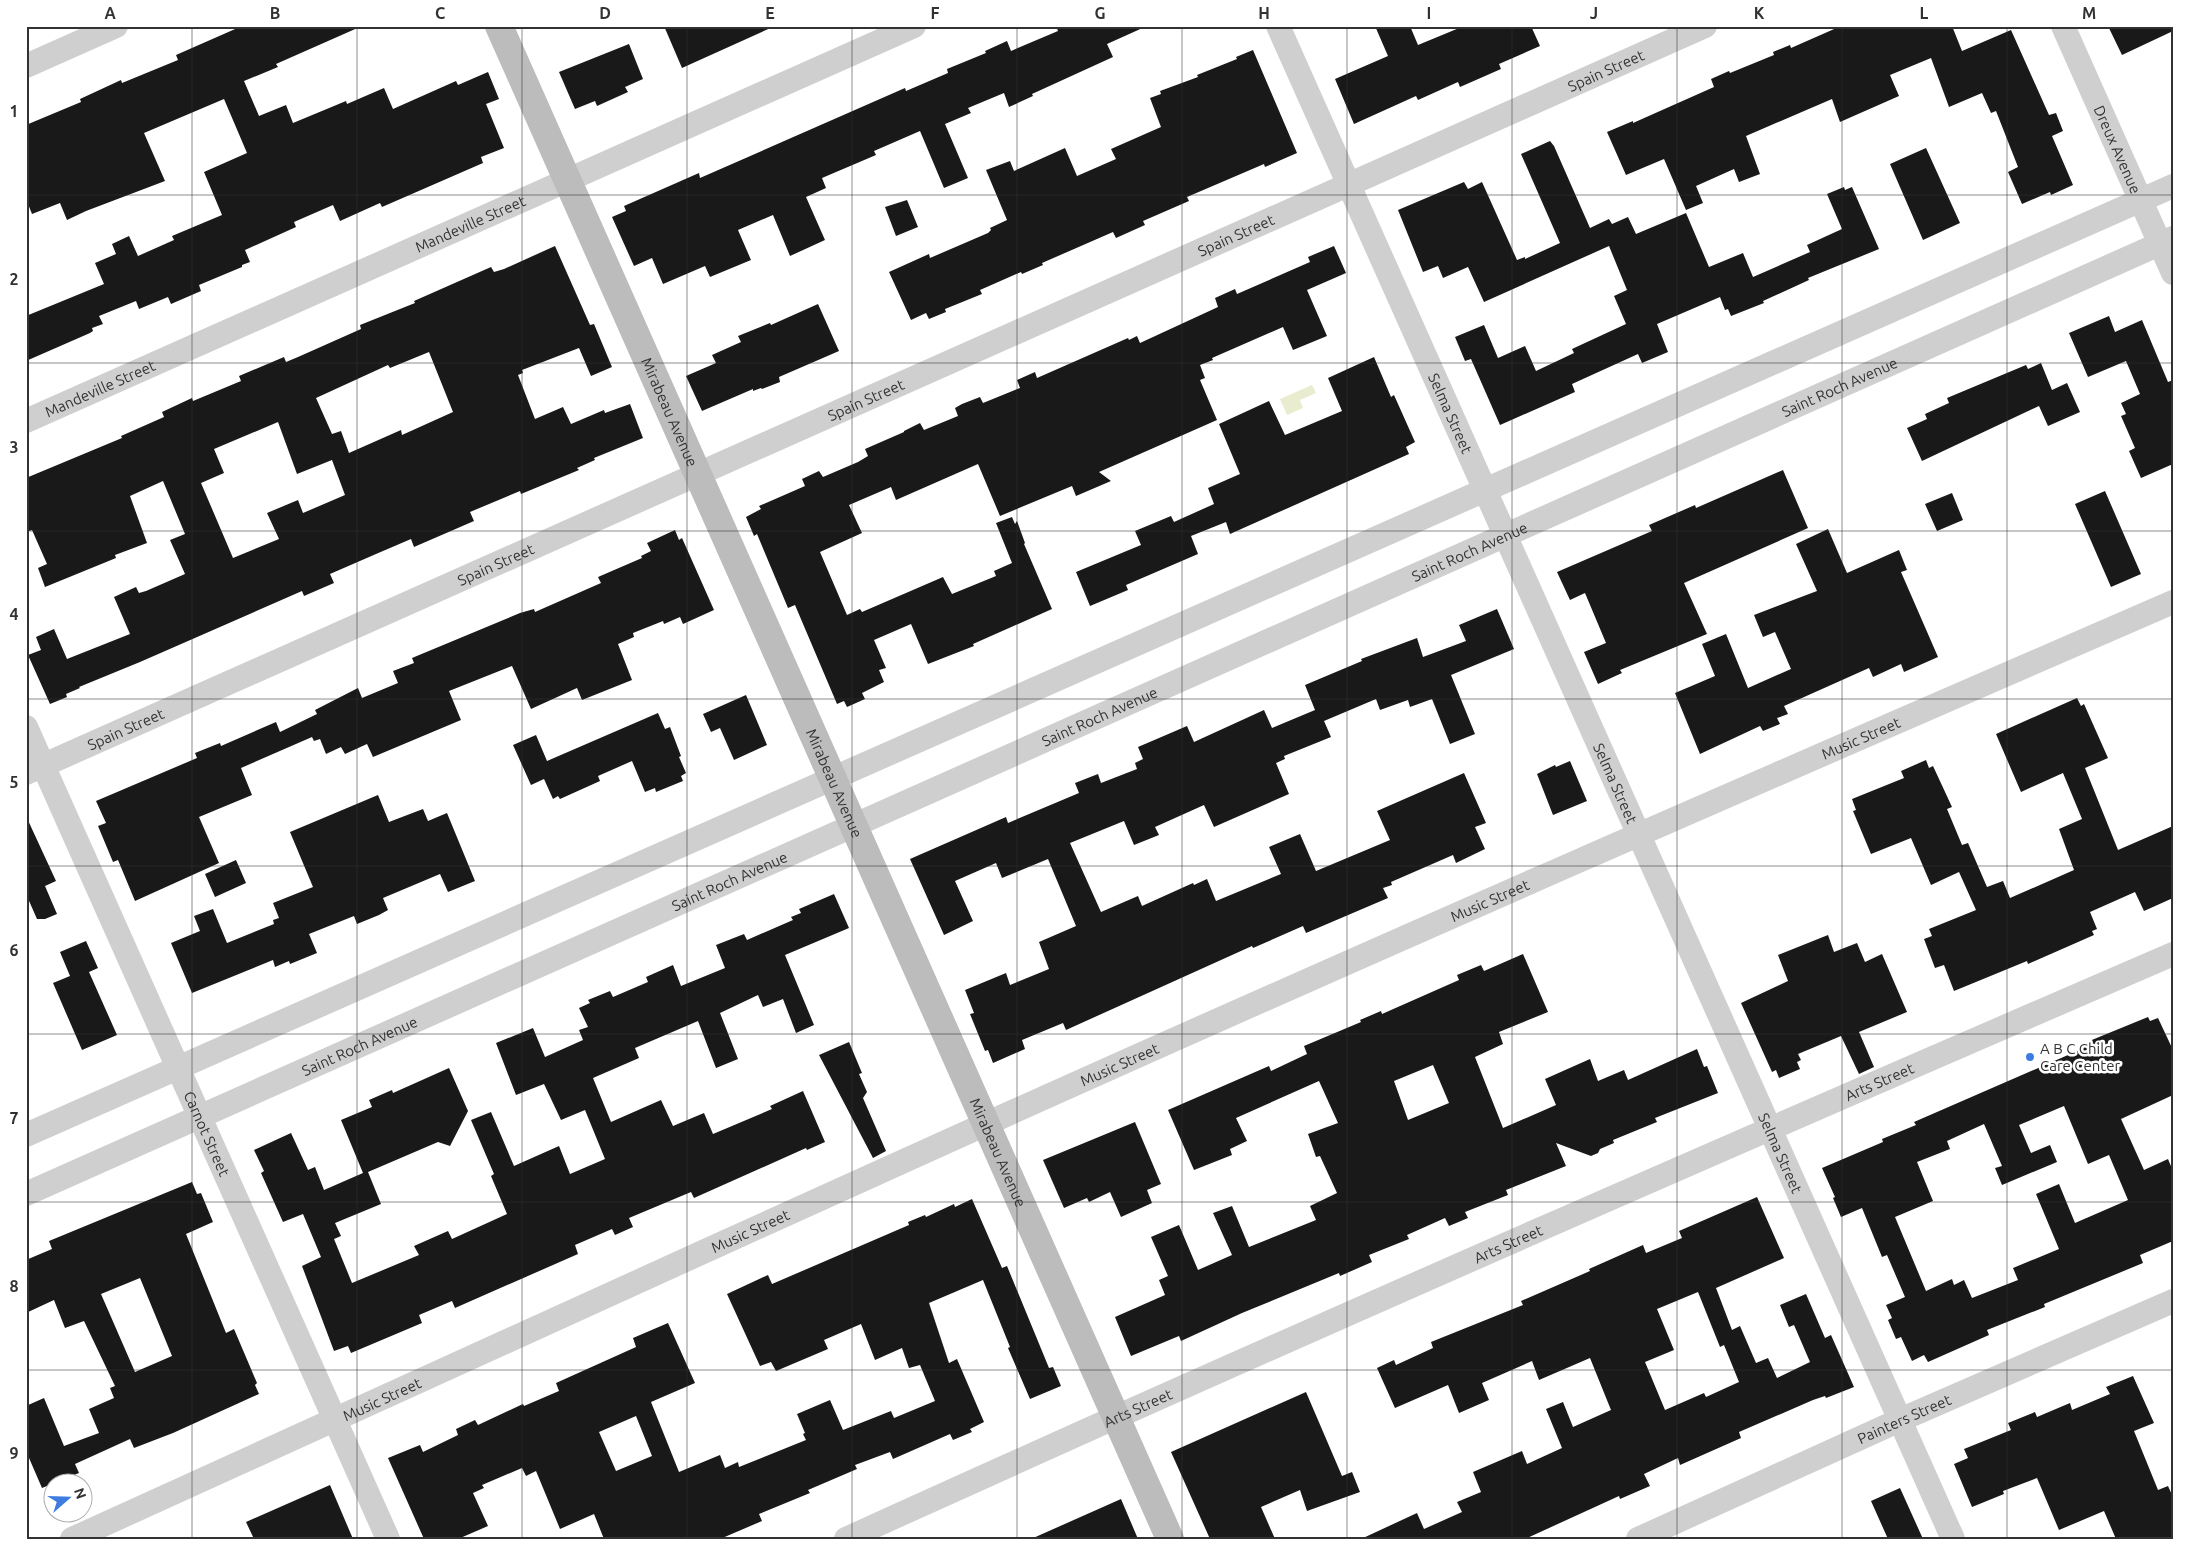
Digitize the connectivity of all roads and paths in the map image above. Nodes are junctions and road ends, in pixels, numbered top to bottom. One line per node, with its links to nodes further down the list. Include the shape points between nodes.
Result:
1 (116, 26): 7 (street)
2 (499, 26): 8 (street, Mirabeau Avenue)
3 (914, 26): 8 (street, Mandeville Street)
4 (1278, 26): 9 (street, Selma Street)
5 (1705, 26): 9 (street, Spain Street)
6 (2063, 26): 11 (street, Dreux Avenue)
7 (26, 66)
8 (567, 180): 14 (street, Mandeville Street); 15 (street, Mirabeau Avenue)
9 (1348, 185): 15 (street, Spain Street); 16 (street, Selma Street)
10 (2173, 186): 11 (street)
11 (2140, 200): 12 (street, Dreux Avenue); 16 (street)
12 (2166, 241): 13 (street, Dreux Avenue); 17 (street, Saint Roch Avenue)
13 (2173, 273)
14 (26, 421)
15 (698, 474): 20 (street, Spain Street); 21 (street, Mirabeau Avenue)
16 (1485, 490): 17 (street, Selma Street); 21 (street)
17 (1505, 536): 22 (street, Saint Roch Avenue); 23 (street, Selma Street)
18 (2173, 602): 23 (street, Music Street)
19 (26, 727): 20 (street, Carnot Street)
20 (35, 769): 25 (street, Carnot Street)
21 (833, 779): 22 (street, Mirabeau Avenue); 25 (street)
22 (854, 826): 26 (street, Saint Roch Avenue); 27 (street, Mirabeau Avenue)
23 (1639, 834): 27 (street, Music Street); 28 (street, Selma Street)
24 (2173, 954): 28 (street, Arts Street)
25 (178, 1068): 26 (street, Carnot Street); 29 (street)
26 (200, 1117): 30 (street, Saint Roch Avenue); 34 (street, Carnot Street)
27 (986, 1124): 32 (street, Mirabeau Avenue); 34 (street, Music Street)
28 (1770, 1128): 32 (street, Arts Street); 33 (street, Selma Street)
29 (26, 1135)
30 (26, 1194)
31 (2173, 1301): 33 (street, Painters Street)
32 (1115, 1416): 37 (street, Arts Street); 38 (street, Mirabeau Avenue)
33 (1900, 1420): 39 (street, Painters Street); 40 (street, Selma Street)
34 (335, 1422): 35 (street, Music Street); 36 (street, Carnot Street)
35 (72, 1539)
36 (388, 1539)
37 (846, 1539)
38 (1170, 1539)
39 (1638, 1539)
40 (1953, 1539)

